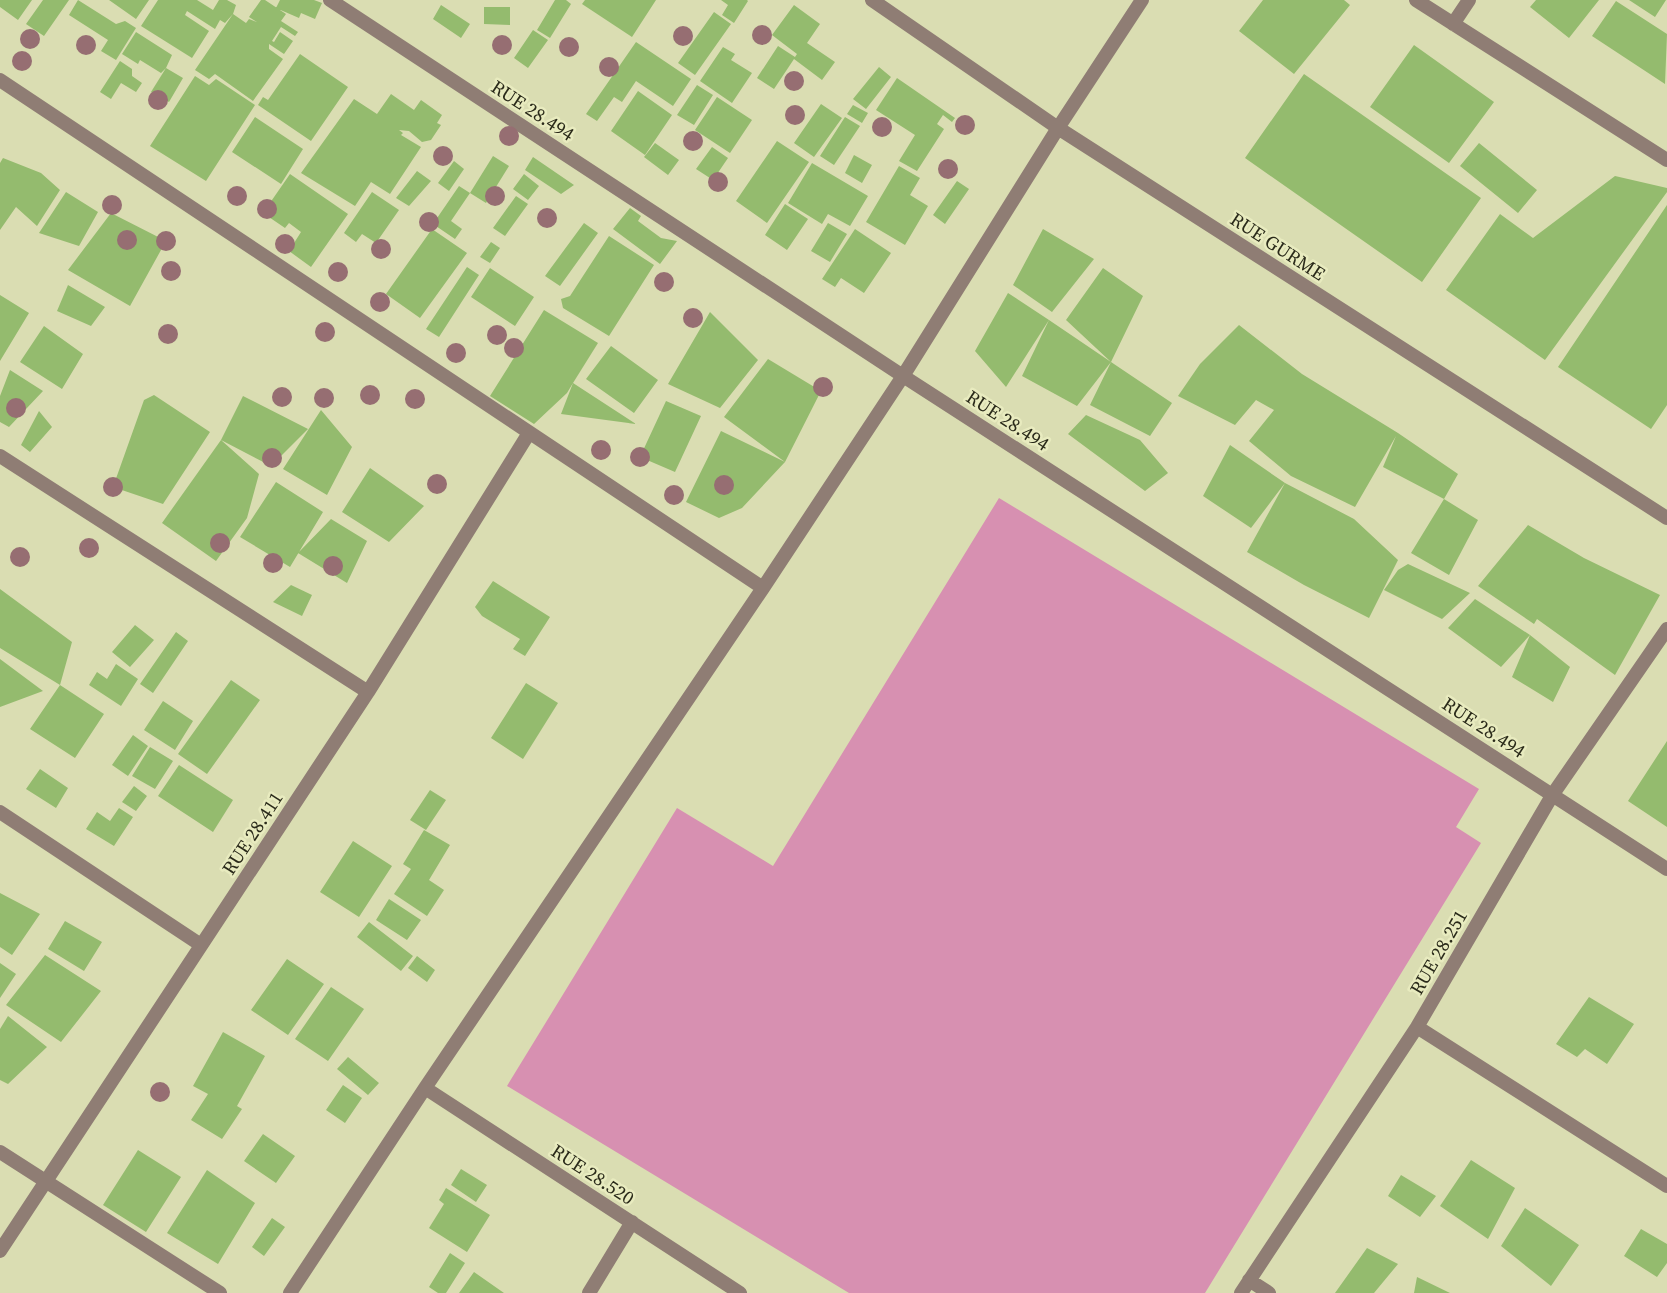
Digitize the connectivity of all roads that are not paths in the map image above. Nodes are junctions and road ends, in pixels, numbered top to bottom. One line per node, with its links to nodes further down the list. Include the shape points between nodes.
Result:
1 (330, 0): 10 (street, RUE 28.494)
2 (872, 0): 8 (street, RUE GURME)
3 (1142, 0): 8 (street)
4 (1416, 0): 6 (street)
5 (1469, 0): 6 (street)
6 (1453, 24): 9 (street)
7 (0, 80): 11 (street)
8 (1058, 128): 10 (street); 13 (street, RUE GURME)
9 (1667, 160)
10 (903, 376): 14 (street); 17 (street, RUE 28.494)
11 (529, 433): 14 (street); 16 (street, RUE 28.411)
12 (0, 456): 16 (street)
13 (1667, 518)
14 (763, 589): 22 (street)
15 (1667, 629): 17 (street, RUE 28.251)
16 (368, 692): 20 (street, RUE 28.411)
17 (1553, 794): 19 (street, RUE 28.494); 21 (street, RUE 28.251)
18 (0, 812): 20 (street)
19 (1667, 869)
20 (201, 945): 24 (street, RUE 28.411)
21 (1417, 1027): 25 (street); 28 (street, RUE 28.251)
22 (425, 1088): 26 (street, RUE 28.520); 30 (street)
23 (0, 1152): 24 (street)
24 (46, 1181): 27 (street, RUE 28.411); 29 (street)
25 (1667, 1186)
26 (632, 1222): 31 (street); 32 (street, RUE 28.520)
27 (0, 1251)
28 (1249, 1280): 33 (street, RUE 28.251); 34 (street)
29 (220, 1293)
30 (290, 1293)
31 (589, 1293)
32 (740, 1293)
33 (1241, 1293)
34 (1269, 1293)

